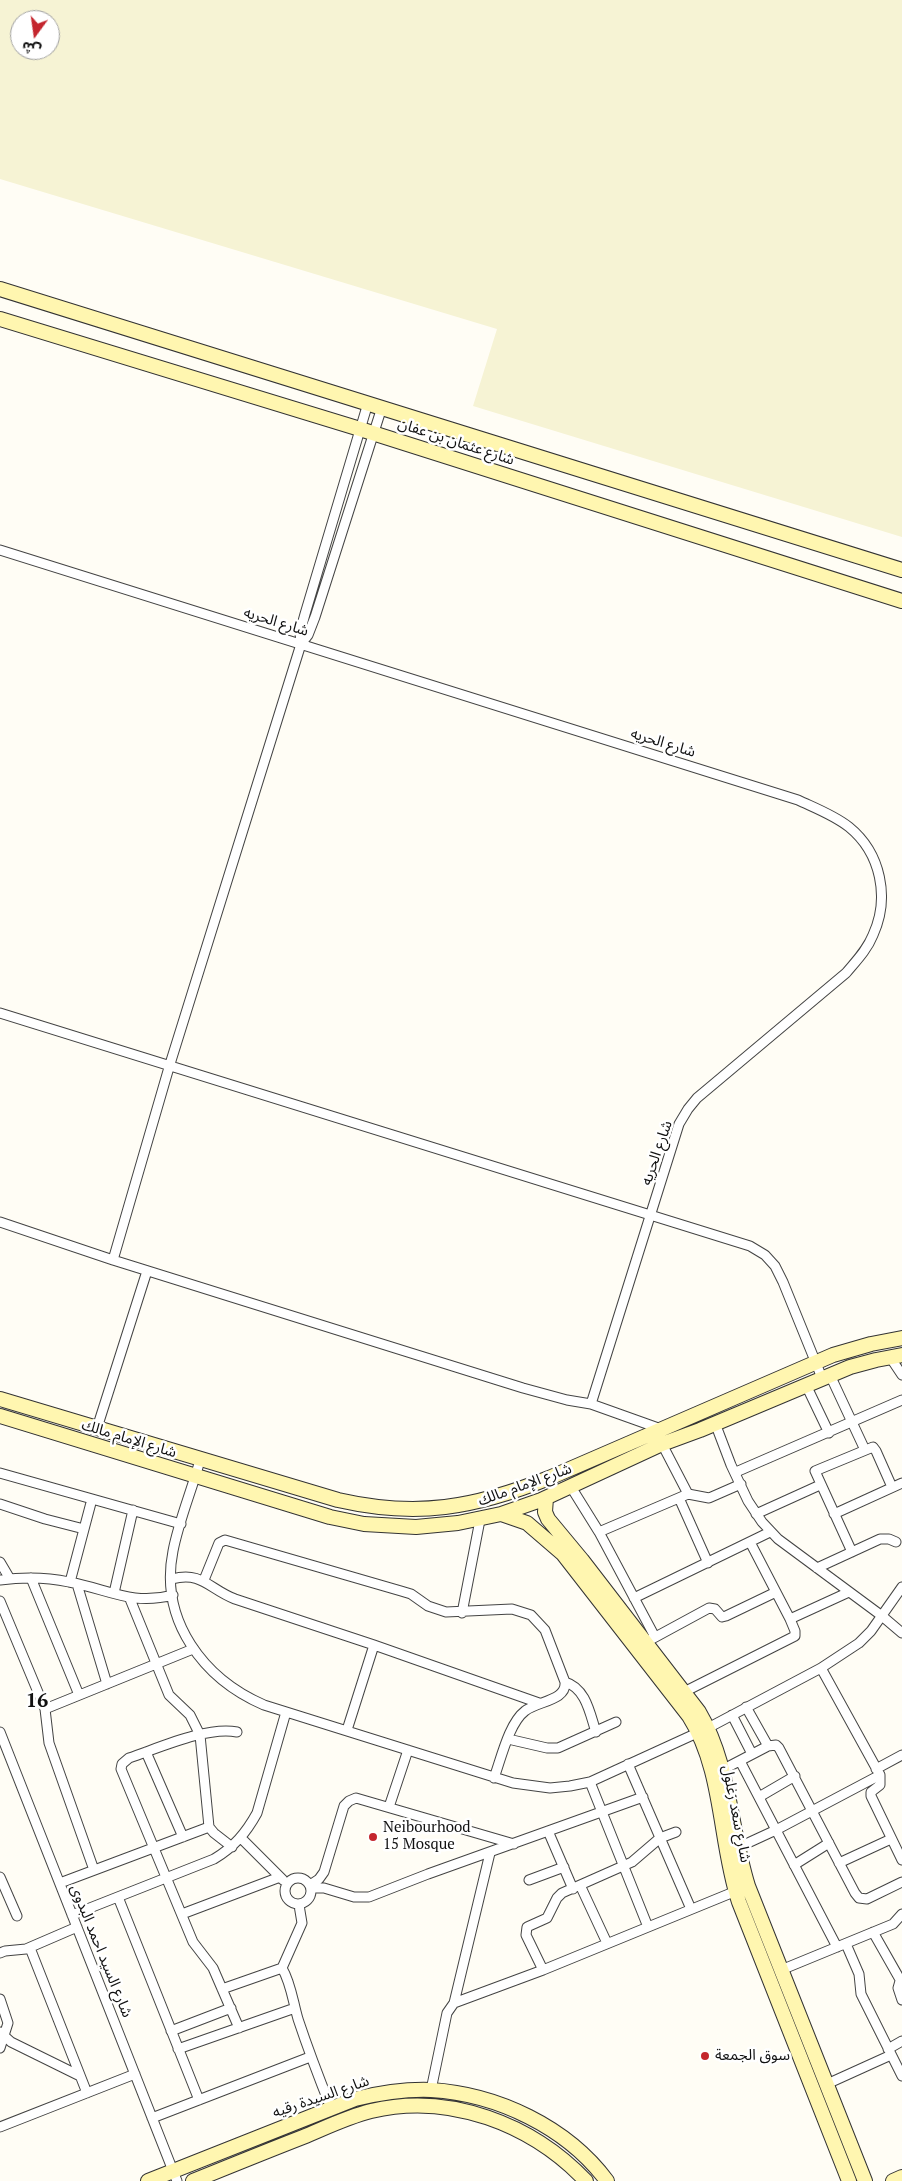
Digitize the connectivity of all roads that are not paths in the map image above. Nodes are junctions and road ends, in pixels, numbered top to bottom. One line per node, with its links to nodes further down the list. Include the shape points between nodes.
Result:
1 (0, 289): 3 (street, شارع عثمان بن عفان)
2 (0, 319): 5 (street, شارع عثمان بن عفان)
3 (368, 403): 4 (street, شارع عثمان بن عفان); 5 (street)
4 (382, 407): 5 (street); 7 (street, شارع عثمان بن عفان)
5 (367, 431): 8 (street, شارع عثمان بن عفان); 9 (street, via 315,617); 9 (street, via 304,614)
6 (0, 550): 9 (street, شارع الحريه)
7 (902, 570)
8 (902, 601)
9 (301, 644): 11 (street); 12 (street, شارع الحريه, via 798,800 850,828 869,850 879,870 882,889 874,934 862,955 846,973 688,1109 679,1124)
10 (0, 1012): 11 (street)
11 (170, 1064): 12 (street); 14 (street)
12 (651, 1214): 18 (street, via 750,1246 765,1255 784,1282); 25 (street, شارع الحريه)
13 (0, 1222): 14 (street)
14 (113, 1260): 15 (street)
15 (147, 1271): 25 (street, via 523,1388); 31 (street)
16 (902, 1338): 18 (street, شارع الإمام مالك, via 852,1349)
17 (896, 1356): 19 (street); 20 (street, شارع الإمام مالك, via 863,1363)
18 (816, 1362): 20 (street); 23 (street, شارع الإمام مالك)
19 (902, 1375)
20 (826, 1377): 21 (street, شارع الإمام مالك); 30 (street)
21 (806, 1385): 26 (street, شارع الإمام مالك); 34 (street)
22 (0, 1398): 31 (street, شارع الإمام مالك)
23 (735, 1398): 26 (street, via 734,1409); 27 (street, شارع الإمام مالك)
24 (902, 1400): 30 (street)
25 (591, 1404): 32 (street)
26 (742, 1412): 29 (street, شارع الإمام مالك)
27 (693, 1415): 32 (street, شارع الإمام مالك); 33 (street, via 703,1422)
28 (0, 1416): 40 (street, شارع الإمام مالك)
29 (715, 1423): 33 (street, شارع الإمام مالك); 38 (street)
30 (852, 1423): 34 (street); 36 (street)
31 (98, 1428): 37 (street, شارع الإمام مالك)
32 (661, 1429): 37 (street, شارع الإمام مالك, via 506,1495 441,1509 399,1510 358,1505)
33 (700, 1430): 35 (street, شارع الإمام مالك)
34 (829, 1433): 38 (street)
35 (662, 1444): 44 (street, شارع الإمام مالك); 46 (street)
36 (865, 1450): 43 (street, via 815,1471); 45 (street, via 875,1449)
37 (200, 1460): 40 (street)
38 (736, 1472): 42 (street)
39 (0, 1473): 48 (street)
40 (195, 1477): 54 (street, شارع الإمام مالك, via 364,1524 416,1527); 55 (street)
41 (902, 1483): 45 (street)
42 (741, 1484): 46 (street, via 708,1498); 52 (street)
43 (820, 1485): 52 (street); 53 (street)
44 (571, 1487): 47 (street, شارع الإمام مالك); 57 (street)
45 (892, 1487): 53 (street)
46 (684, 1496): 57 (street); 63 (street)
47 (546, 1498): 51 (street, شارع الإمام مالك); 83 (street, شارع سعد زغلول, via 544,1505 548,1519)
48 (92, 1499): 50 (street); 56 (street)
49 (0, 1504): 56 (street)
50 (133, 1510): 55 (street); 74 (street)
51 (501, 1514): 54 (street, شارع الإمام مالك); 99 (street, شارع سعد زغلول, via 527,1523 563,1554)
52 (756, 1514): 58 (street)
53 (834, 1514): 61 (street)
54 (480, 1520): 79 (street)
55 (181, 1524): 67 (street, via 173,1551)
56 (84, 1529): 70 (street)
57 (599, 1532): 76 (street)
58 (770, 1532): 59 (street); 64 (street)
59 (750, 1542): 63 (street); 72 (street)
60 (896, 1542): 61 (street, via 880,1539)
61 (852, 1552): 64 (street)
62 (0, 1562): 66 (street)
63 (708, 1562): 76 (street)
64 (817, 1568): 73 (street)
65 (31, 1578): 66 (street); 70 (street); 91 (street)
66 (10, 1579): 68 (street)
67 (172, 1579): 69 (street, via 182,1576); 75 (street)
68 (0, 1580)
69 (204, 1580): 79 (street, via 219,1543 225,1540 401,1591 438,1610); 84 (street, via 235,1600)
70 (74, 1583): 74 (street); 89 (street)
71 (902, 1587): 80 (street)
72 (776, 1592): 81 (street); 83 (street, via 722,1617 715,1609 709,1608)
73 (849, 1592): 80 (street); 81 (street)
74 (114, 1593): 77 (street)
75 (173, 1596): 77 (street); 85 (street, via 180,1623)
76 (634, 1598): 83 (street)
77 (130, 1599): 86 (street)
78 (0, 1601): 94 (street)
79 (462, 1613): 88 (street, via 512,1609 531,1615 545,1630)
80 (882, 1616): 82 (street); 87 (street, via 859,1643)
81 (790, 1619): 90 (street, via 796,1633 794,1638)
82 (902, 1633)
83 (651, 1639): 90 (street, شارع سعد زغلول)
84 (374, 1645): 92 (street); 98 (street)
85 (193, 1649): 86 (street); 95 (street, via 210,1670 234,1690)
86 (156, 1664): 89 (street); 103 (street, via 169,1695 190,1715)
87 (821, 1668): 93 (street); 113 (street)
88 (566, 1682): 92 (street, via 562,1694); 102 (street, via 582,1694)
89 (107, 1684): 91 (street)
90 (684, 1692): 99 (street, شارع سعد زغلول, via 700,1712)
91 (79, 1695): 94 (street)
92 (539, 1703): 104 (street, via 523,1712)
93 (746, 1707): 96 (street); 105 (street)
94 (45, 1709): 141 (street, via 48,1743)
95 (286, 1712): 98 (street); 127 (street, via 256,1813)
96 (732, 1715): 99 (street); 108 (street)
97 (616, 1722): 102 (street)
98 (347, 1730): 106 (street)
99 (703, 1730): 111 (street); 112 (street, شارع سعد زغلول, via 715,1744); 151 (street, شارع سعد زغلول)
100 (0, 1732): 147 (street, شارع السيد احمد البدوى)
101 (237, 1732): 103 (street, via 219,1730)
102 (596, 1732): 104 (street, via 552,1748)
103 (200, 1735): 107 (street); 122 (street)
104 (508, 1739): 115 (street)
105 (768, 1746): 108 (street); 114 (street, via 779,1748)
106 (408, 1750): 115 (street); 119 (street)
107 (146, 1752): 126 (street); 133 (street, via 124,1760 121,1769)
108 (752, 1754): 110 (street)
109 (902, 1755): 113 (street)
110 (740, 1761): 112 (street); 118 (street)
111 (628, 1764): 116 (street); 117 (street)
112 (722, 1770): 134 (street, شارع سعد زغلول)
113 (878, 1772): 120 (street); 129 (street, via 880,1784 871,1796)
114 (795, 1776): 118 (street); 120 (street)
115 (494, 1778): 116 (street, via 550,1788)
116 (590, 1782): 121 (street)
117 (643, 1797): 121 (street); 128 (street)
118 (759, 1797): 123 (street)
119 (389, 1807): 131 (street); 149 (street, via 360,1798 346,1803 324,1872)
120 (813, 1809): 123 (street); 130 (street)
121 (602, 1813): 124 (street); 139 (street)
122 (209, 1827): 126 (street); 132 (street)
123 (776, 1830): 134 (street); 138 (street)
124 (548, 1831): 131 (street); 140 (street)
125 (676, 1832): 128 (street)
126 (183, 1837): 133 (street)
127 (241, 1838): 132 (street); 143 (street)
128 (660, 1838): 139 (street); 154 (street)
129 (891, 1838): 136 (street); 137 (street)
130 (829, 1842): 137 (street); 138 (street)
131 (514, 1844): 135 (street)
132 (232, 1847): 144 (street, via 214,1859)
133 (154, 1848): 141 (street); 144 (street)
134 (737, 1848): 151 (street, شارع سعد زغلول)
135 (490, 1853): 149 (street, via 369,1898); 173 (street)
136 (902, 1860)
137 (839, 1863): 146 (street, via 855,1893 863,1899)
138 (794, 1865): 163 (street)
139 (624, 1866): 150 (street); 160 (street)
140 (564, 1867): 145 (street); 150 (street)
141 (94, 1870): 147 (street)
142 (0, 1877): 157 (street)
143 (280, 1877): 148 (street); 155 (street)
144 (166, 1878): 152 (street); 155 (street)
145 (529, 1880)
146 (902, 1882)
147 (60, 1883): 158 (street, شارع السيد احمد البدوى)
148 (287, 1884): 149 (street, via 297,1878 305,1880); 153 (street, via 287,1898)
149 (311, 1887): 153 (street, via 309,1899)
150 (576, 1887): 162 (street); 167 (street, via 557,1898 547,1918 526,1930)
151 (741, 1888): 154 (street); 168 (street, شارع سعد زغلول); 195 (street, شارع سعد زغلول)
152 (118, 1897): 158 (street); 177 (street)
153 (300, 1905): 166 (street, via 302,1923)
154 (691, 1909): 160 (street)
155 (182, 1914): 170 (street, via 193,1942 213,1968)
156 (902, 1914): 161 (street, via 893,1924)
157 (17, 1916)
158 (72, 1916): 159 (street, شارع السيد احمد البدوى)
159 (77, 1926): 164 (street); 184 (street, شارع السيد احمد البدوى)
160 (648, 1927): 162 (street)
161 (874, 1932): 163 (street); 169 (street)
162 (607, 1943): 167 (street)
163 (842, 1946): 168 (street); 182 (street, via 859,1974 861,1994)
164 (30, 1948): 165 (street); 185 (street)
165 (0, 1953)
166 (282, 1968): 170 (street); 175 (street, via 287,1974)
167 (543, 1970): 173 (street)
168 (781, 1970): 187 (street, شارع سعد زغلول)
169 (901, 1982): 172 (street, via 898,1988)
170 (222, 1989): 174 (street)
171 (0, 1999): 178 (street, via 8,2023)
172 (902, 2000)
173 (454, 2003): 188 (street, via 447,2013)
174 (230, 2008): 176 (street); 177 (street)
175 (295, 2008): 176 (street); 183 (street)
176 (239, 2028): 181 (street)
177 (171, 2031): 181 (street)
178 (2, 2034): 180 (street); 185 (street, via 11,2042)
179 (902, 2042): 182 (street)
180 (0, 2048)
181 (178, 2050): 190 (street)
182 (890, 2052): 186 (street); 187 (street)
183 (310, 2057): 190 (street); 191 (street)
184 (135, 2074): 189 (street); 192 (street, شارع السيد احمد البدوى)
185 (80, 2076): 189 (street)
186 (902, 2076)
187 (826, 2084): 194 (street, شارع سعد زغلول)
188 (431, 2090): 191 (street, شارع السيدة رقيه, via 380,2093); 200 (street, شارع السيدة رقيه, via 471,2096 524,2114 567,2141)
189 (87, 2093): 193 (street)
190 (198, 2100): 192 (street)
191 (330, 2108): 196 (street, شارع السيدة رقيه)
192 (152, 2118): 196 (street, شارع السيد احمد البدوى)
193 (0, 2127)
194 (850, 2143): 195 (street); 202 (street, شارع سعد زغلول)
195 (836, 2148): 201 (street, شارع سعد زغلول)
196 (175, 2176): 197 (street, شارع السيدة رقيه)
197 (148, 2181)
198 (194, 2181): 199 (street, شارع السيدة رقيه, via 352,2117 414,2106 463,2111 511,2126 554,2151)
199 (586, 2181)
200 (607, 2181)
201 (849, 2181)
202 (865, 2181)

